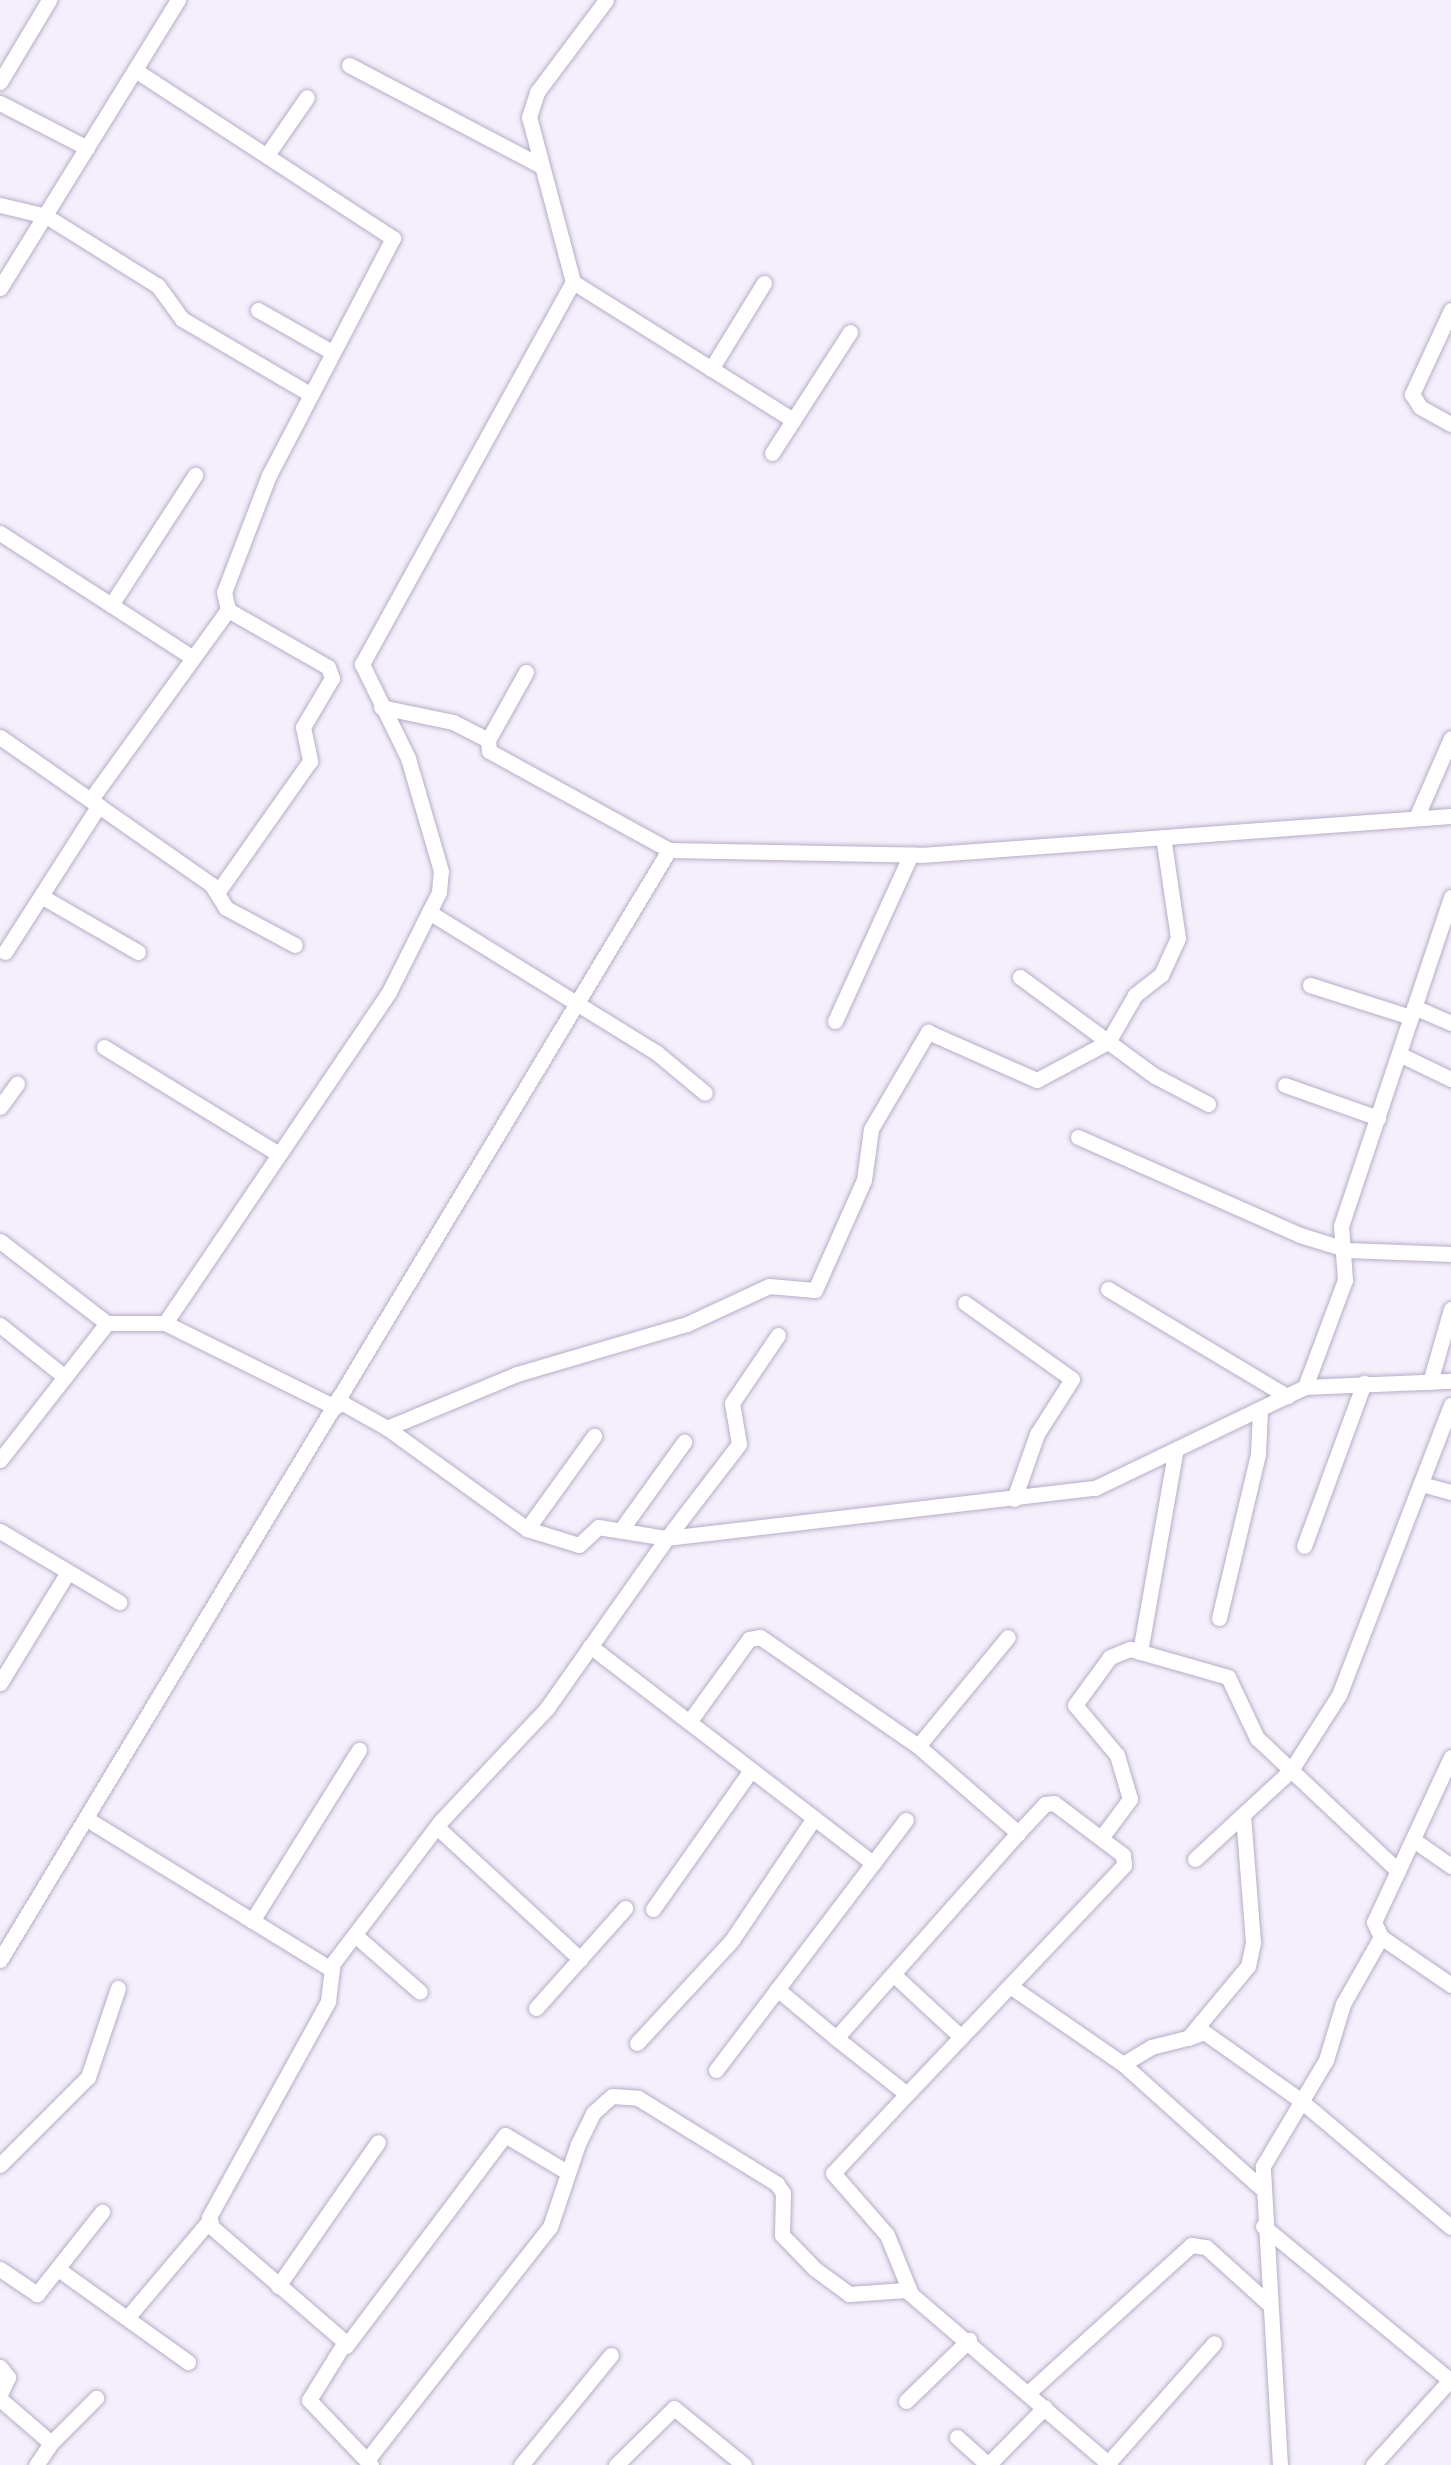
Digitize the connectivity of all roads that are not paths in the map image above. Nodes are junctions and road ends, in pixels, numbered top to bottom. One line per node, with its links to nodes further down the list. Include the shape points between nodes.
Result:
1 (49, 0): 6 (street)
2 (178, 0): 5 (street)
3 (606, 0): 11 (street, via 531,104)
4 (349, 65): 11 (street)
5 (135, 70): 9 (street); 10 (street)
6 (0, 82)
7 (308, 97): 10 (street)
8 (0, 103): 9 (street)
9 (88, 148): 13 (street)
10 (267, 155): 20 (street, via 393,238)
11 (541, 166): 14 (street)
12 (0, 204): 13 (street)
13 (46, 216): 16 (street); 22 (street, via 158,286 182,319)
14 (573, 282): 21 (street); 31 (street)
15 (764, 283): 21 (street)
16 (0, 288)
17 (258, 310): 20 (street)
18 (1451, 310): 24 (street, via 1412,394 1420,407)
19 (850, 332): 23 (street)
20 (332, 352): 22 (street)
21 (712, 369): 23 (street)
22 (310, 394): 29 (street, via 224,592)
23 (793, 420): 25 (street)
24 (1451, 424)
25 (772, 453)
26 (195, 475): 28 (street)
27 (0, 533): 28 (street)
28 (111, 605): 30 (street)
29 (228, 610): 30 (street); 32 (street)
30 (193, 658): 38 (street)
31 (362, 668): 32 (street); 34 (street)
32 (332, 672): 44 (street, via 303,728 310,760)
33 (526, 672): 37 (street)
34 (381, 706): 37 (street, via 453,722); 47 (street, via 408,758 441,872)
35 (0, 737): 38 (street)
36 (1451, 738): 40 (street)
37 (488, 740): 42 (street, via 489,751)
38 (95, 802): 44 (street); 45 (street)
39 (1451, 816): 40 (street)
40 (1416, 818): 41 (street)
41 (1163, 837): 43 (street); 57 (street, via 1177,945)
42 (669, 850): 43 (street); 53 (street)
43 (911, 854): 55 (street)
44 (217, 894): 48 (street, via 226,908)
45 (41, 896): 49 (street); 50 (street)
46 (1451, 897): 54 (street)
47 (429, 912): 53 (street); 68 (street, via 389,992)
48 (295, 946)
49 (5, 952)
50 (138, 952)
51 (1020, 977): 57 (street)
52 (1310, 985): 54 (street)
53 (577, 1003): 63 (street, via 657,1053); 85 (street)
54 (1412, 1012): 56 (street); 59 (street)
55 (835, 1021)
56 (1451, 1022)
57 (1108, 1042): 64 (street); 88 (street, via 1037,1080 928,1032 870,1129 864,1180 816,1290 769,1286 687,1324 517,1374)
58 (104, 1047): 68 (street)
59 (1399, 1054): 60 (street); 66 (street)
60 (1451, 1079)
61 (17, 1084): 65 (street)
62 (1285, 1085): 66 (street)
63 (706, 1094)
64 (1208, 1104)
65 (0, 1107)
66 (1378, 1118): 70 (street, via 1342,1226)
67 (1078, 1137): 70 (street, via 1300,1236)
68 (276, 1153): 76 (street)
69 (0, 1241): 75 (street)
70 (1346, 1249): 71 (street); 83 (street, via 1345,1280)
71 (1451, 1254)
72 (1108, 1290): 84 (street)
73 (966, 1303): 95 (street, via 1072,1379 1037,1434)
74 (1451, 1308): 81 (street)
75 (107, 1323): 76 (street); 79 (street)
76 (165, 1323): 85 (street)
77 (0, 1325): 79 (street)
78 (778, 1335): 99 (street, via 732,1403 739,1444)
79 (64, 1377): 92 (street)
80 (1451, 1381): 81 (street)
81 (1430, 1382): 82 (street)
82 (1364, 1384): 83 (street); 100 (street)
83 (1305, 1387): 84 (street)
84 (1287, 1396): 87 (street)
85 (336, 1404): 88 (street); 116 (street)
86 (1451, 1405): 93 (street)
87 (1260, 1410): 91 (street); 103 (street, via 1258,1454)
88 (387, 1428): 97 (street)
89 (594, 1436): 97 (street)
90 (684, 1442): 96 (street)
91 (1175, 1454): 95 (street, via 1116,1482); 106 (street)
92 (0, 1460)
93 (1421, 1484): 94 (street); 113 (street, via 1350,1674)
94 (1451, 1492)
95 (1014, 1499): 99 (street)
96 (623, 1527): 97 (street, via 598,1526 580,1544); 99 (street)
97 (527, 1529)
98 (0, 1531): 101 (street)
99 (667, 1538): 105 (street)
100 (1304, 1546)
101 (68, 1572): 102 (street); 107 (street)
102 (119, 1602)
103 (1219, 1618)
104 (1008, 1636): 109 (street)
105 (590, 1646): 108 (street); 118 (street, via 539,1718)
106 (1140, 1652): 113 (street, via 1228,1677 1249,1729); 120 (street, via 1110,1657 1076,1700 1117,1756 1130,1799)
107 (0, 1683)
108 (689, 1722): 109 (street, via 749,1640 760,1636); 112 (street)
109 (918, 1746): 119 (street)
110 (359, 1750): 128 (street)
111 (1451, 1756): 121 (street)
112 (751, 1770): 115 (street); 127 (street)
113 (1291, 1770): 114 (street); 125 (street)
114 (1243, 1815): 122 (street); 143 (street, via 1252,1954)
115 (814, 1818): 123 (street); 144 (street, via 732,1940)
116 (86, 1819): 128 (street); 132 (street)
117 (906, 1820): 123 (street)
118 (436, 1826): 129 (street); 131 (street)
119 (1018, 1834): 120 (street, via 1049,1802); 134 (street)
120 (1100, 1838): 136 (street, via 1123,1854 1124,1865)
121 (1414, 1841): 124 (street); 125 (street)
122 (1196, 1859)
123 (873, 1863): 138 (street)
124 (1451, 1866)
125 (1398, 1872): 130 (street, via 1376,1912)
126 (625, 1908): 131 (street)
127 (653, 1909)
128 (252, 1921): 133 (street)
129 (355, 1935): 133 (street); 139 (street)
130 (1381, 1937): 135 (street); 148 (street, via 1343,2004 1332,2048)
131 (580, 1959): 140 (street)
132 (0, 1960)
133 (331, 1970): 155 (street, via 328,2001)
134 (892, 1974): 141 (street); 142 (street)
135 (1451, 1985)
136 (1010, 1986): 141 (street); 145 (street)
137 (118, 1988): 150 (street, via 88,2077)
138 (777, 1989): 142 (street); 146 (street)
139 (420, 1992)
140 (536, 2008)
141 (962, 2037): 147 (street)
142 (836, 2038): 147 (street)
143 (1188, 2038): 145 (street, via 1152,2047); 148 (street, via 1204,2032)
144 (637, 2043)
145 (1124, 2064): 152 (street)
146 (716, 2070)
147 (908, 2094): 161 (street, via 833,2173 887,2234)
148 (1300, 2100): 152 (street, via 1269,2148); 156 (street)
149 (378, 2142): 160 (street)
150 (0, 2165)
151 (567, 2172): 161 (street, via 594,2113 612,2096 638,2098 781,2188 784,2240 846,2292 896,2288); 166 (street, via 505,2135); 178 (street, via 550,2228)
152 (1260, 2187): 157 (street)
153 (1451, 2202): 156 (street)
154 (102, 2212): 159 (street)
155 (208, 2222): 160 (street); 163 (street)
156 (1446, 2223)
157 (1263, 2226): 162 (street); 170 (street)
158 (0, 2269): 159 (street, via 32,2294)
159 (58, 2269): 163 (street)
160 (278, 2286): 166 (street)
161 (910, 2294): 164 (street)
162 (1268, 2303): 171 (street, via 1206,2247 1191,2244); 184 (street)
163 (127, 2318): 168 (street)
164 (969, 2340): 171 (street); 174 (street)
165 (1214, 2343): 179 (street)
166 (346, 2346): 178 (street, via 309,2400)
167 (611, 2356): 181 (street)
168 (188, 2362)
169 (0, 2367): 172 (street, via 8,2377)
170 (1450, 2381): 185 (street)
171 (1028, 2393): 175 (street)
172 (0, 2396): 177 (street)
173 (96, 2398): 177 (street)
174 (906, 2401)
175 (1045, 2407): 176 (street, via 988,2465); 179 (street)
176 (957, 2437)
177 (51, 2443): 180 (street)
178 (369, 2463)
179 (1109, 2464)
180 (36, 2465)
181 (521, 2465)
182 (616, 2465): 183 (street, via 674,2408)
183 (744, 2465)
184 (1280, 2465)
185 (1373, 2465)

